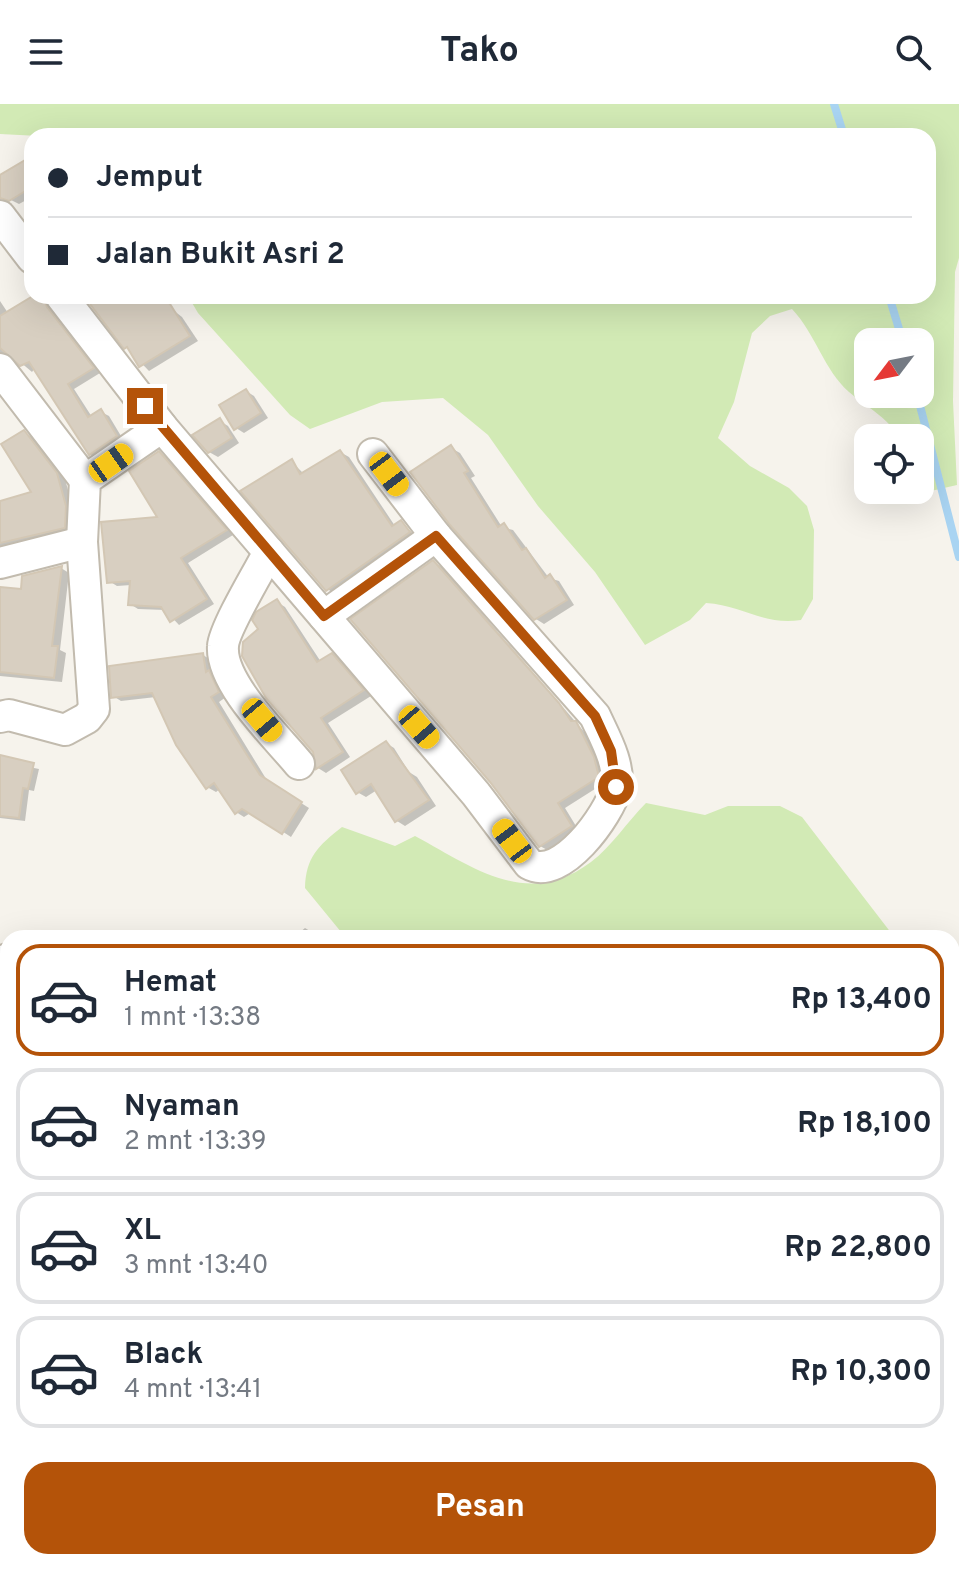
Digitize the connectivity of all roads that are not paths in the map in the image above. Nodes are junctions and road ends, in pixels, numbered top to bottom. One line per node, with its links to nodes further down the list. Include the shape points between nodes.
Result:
1 (0, 216): 2 (street)
2 (24, 248)
3 (67, 304): 5 (street)
4 (0, 369): 7 (street)
5 (162, 427): 7 (street); 10 (street)
6 (373, 454): 8 (street)
7 (85, 480): 9 (street)
8 (436, 536): 12 (street); 12 (street, via 595,716 611,751 616,787 591,834 553,866 529,864)
9 (82, 542): 11 (street); 13 (street, via 94,709 65,730)
10 (269, 552): 12 (street); 14 (street, via 222,646 244,698)
11 (0, 563)
12 (324, 616)
13 (0, 717)
14 (299, 764)

